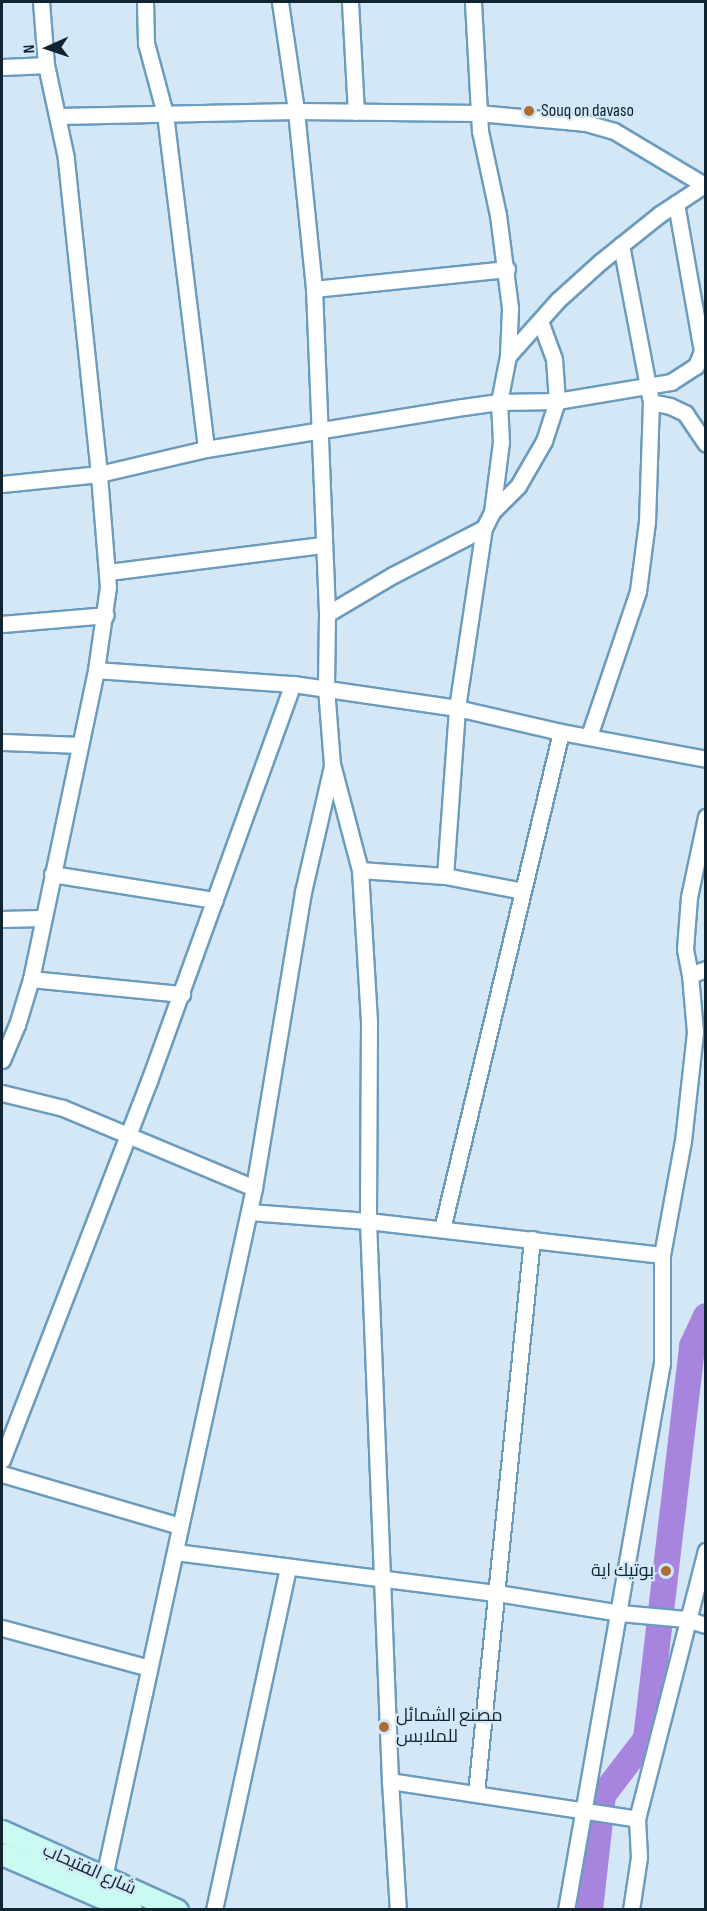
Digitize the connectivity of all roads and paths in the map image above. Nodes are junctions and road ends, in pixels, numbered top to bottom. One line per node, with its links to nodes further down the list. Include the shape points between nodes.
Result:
1 (41, 2): 6 (street)
2 (145, 2): 11 (street, via 146,43)
3 (280, 2): 8 (street)
4 (350, 2): 9 (street)
5 (473, 2): 10 (street)
6 (46, 64): 7 (street); 12 (street)
7 (2, 67)
8 (296, 111): 9 (street); 11 (street); 17 (street)
9 (356, 112): 10 (street)
10 (478, 113): 13 (street, via 599,125 632,140); 16 (street)
11 (165, 114): 12 (street); 26 (street)
12 (58, 116): 27 (street, via 66,158)
13 (705, 185): 14 (street)
14 (676, 203): 15 (street); 20 (street, via 702,351 696,366 682,376)
15 (621, 245): 18 (street); 20 (street)
16 (507, 269): 17 (street); 19 (street)
17 (314, 289): 24 (street)
18 (540, 321): 19 (street); 21 (street, via 554,359)
19 (508, 356): 22 (street)
20 (646, 387): 21 (street); 23 (street)
21 (556, 401): 22 (street); 29 (street, via 538,455 518,486)
22 (499, 402): 24 (street); 29 (street, via 501,442)
23 (651, 402): 25 (street, via 685,413); 41 (street, via 647,522 638,591)
24 (320, 429): 26 (street); 31 (street)
25 (705, 444)
26 (206, 449): 27 (street)
27 (99, 474): 28 (street); 32 (street)
28 (2, 484)
29 (492, 512): 30 (street)
30 (484, 528): 33 (street); 39 (street)
31 (322, 545): 32 (street); 33 (street)
32 (108, 572): 34 (street)
33 (327, 614): 38 (street)
34 (106, 615): 35 (street); 36 (street)
35 (2, 624)
36 (96, 670): 37 (street); 43 (street)
37 (292, 684): 38 (street); 51 (street)
38 (326, 688): 39 (street); 45 (street)
39 (457, 708): 40 (street); 49 (street)
40 (561, 732): 41 (street); 50 (street)
41 (589, 736): 44 (street)
42 (2, 742): 43 (street)
43 (79, 745): 48 (street)
44 (705, 759)
45 (332, 764): 47 (street); 61 (street, via 303,892)
46 (705, 818): 55 (street, via 689,897 685,949)
47 (360, 870): 49 (street); 63 (street, via 369,1023)
48 (52, 874): 51 (street); 52 (street)
49 (445, 876): 50 (street)
50 (523, 891): 64 (street)
51 (215, 900): 57 (street)
52 (42, 918): 53 (street); 56 (street)
53 (2, 919)
54 (705, 969): 55 (street)
55 (690, 975): 66 (street, via 695,1015 692,1061 683,1141)
56 (31, 979): 57 (street); 58 (street)
57 (182, 994): 60 (street)
58 (2, 1060)
59 (2, 1092): 60 (street, via 63,1108)
60 (127, 1134): 61 (street); 67 (street)
61 (254, 1188): 62 (street)
62 (249, 1212): 63 (street); 69 (street)
63 (368, 1221): 64 (street); 73 (street)
64 (442, 1229): 65 (street)
65 (531, 1239): 66 (street); 74 (street)
66 (662, 1255): 75 (street, via 662,1364)
67 (2, 1460)
68 (2, 1474): 69 (street)
69 (180, 1526): 71 (street)
70 (705, 1551): 76 (street)
71 (175, 1552): 72 (street); 79 (street)
72 (288, 1568): 73 (street); 89 (street)
73 (382, 1580): 74 (street); 80 (street)
74 (496, 1593): 75 (street); 81 (street)
75 (620, 1613): 76 (street); 82 (street)
76 (686, 1619): 77 (street); 83 (street)
77 (705, 1625)
78 (2, 1628): 79 (street)
79 (149, 1668): 86 (street)
80 (390, 1781): 81 (street); 90 (street)
81 (476, 1793): 82 (street)
82 (585, 1812): 83 (street); 91 (street)
83 (637, 1819): 92 (street, via 639,1857)
84 (2, 1831): 86 (main road, شارع الفتيحاب)
85 (2, 1854): 87 (main road, شارع الفتيحاب)
86 (104, 1877): 88 (main road, شارع الفتيحاب)
87 (131, 1910)
88 (177, 1910)
89 (214, 1910)
90 (398, 1910)
91 (567, 1910)
92 (631, 1910)

